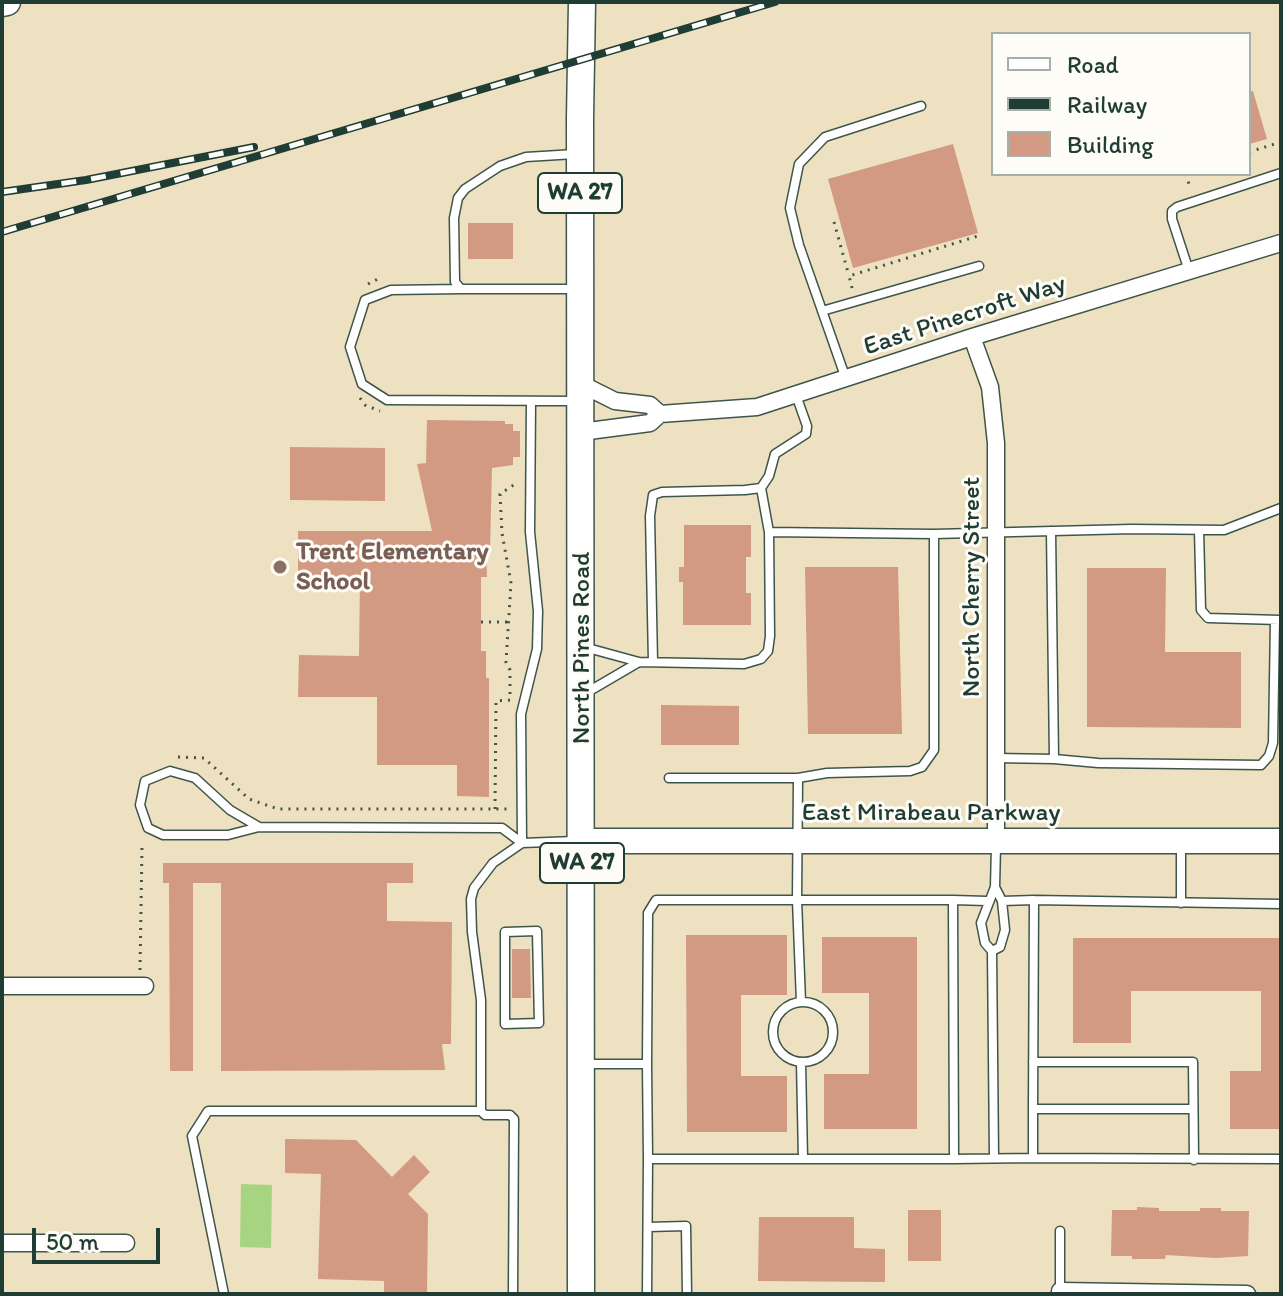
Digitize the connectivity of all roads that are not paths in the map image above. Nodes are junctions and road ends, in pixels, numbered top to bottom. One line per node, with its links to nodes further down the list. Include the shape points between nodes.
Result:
1 (582, 2): 3 (main road, North Pines Road / WA 27)
2 (921, 106): 10 (lane, via 825,137 799,164 790,208)
3 (580, 153): 8 (lane, via 515,160 465,189 454,218 455,282); 9 (main road, North Pines Road / WA 27)
4 (1281, 173): 7 (lane, via 1172,211)
5 (1281, 243): 7 (street, East Pinecroft Way)
6 (979, 266): 10 (lane)
7 (1189, 271): 11 (street, East Pinecroft Way)
8 (461, 289): 9 (lane); 15 (lane, via 391,290 365,300 350,347 362,384 387,400)
9 (580, 289): 13 (main road, North Pines Road / WA 27)
10 (822, 311): 12 (lane)
11 (972, 337): 12 (street, East Pinecroft Way); 23 (street, North Cherry Street, via 990,387)
12 (846, 379): 14 (street, East Pinecroft Way)
13 (581, 393): 15 (lane); 16 (street, East Pinecroft Way, via 650,405); 17 (main road, North Pines Road / WA 27)
14 (796, 395): 16 (street, East Pinecroft Way, via 757,407); 18 (lane, via 806,434 775,454)
15 (531, 401): 40 (lane, via 530,532 538,611 537,649 521,714)
16 (660, 414): 17 (street, East Pinecroft Way, via 650,423)
17 (581, 432): 26 (main road, North Pines Road / WA 27)
18 (761, 488): 22 (lane); 28 (lane, via 653,495)
19 (1281, 508): 20 (lane, via 1224,530)
20 (1199, 530): 21 (lane); 25 (lane, via 1201,610 1208,618)
21 (1051, 531): 23 (lane); 31 (lane)
22 (769, 532): 24 (lane); 28 (lane, via 770,636 761,659 744,664)
23 (996, 532): 24 (lane); 30 (street, North Cherry Street)
24 (934, 534): 33 (lane, via 934,750 922,767 910,771)
25 (1278, 620): 31 (lane, via 1273,743 1261,765)
26 (582, 647): 27 (lane); 29 (main road, North Pines Road / WA 27)
27 (639, 662): 28 (lane); 29 (lane)
28 (653, 662)
29 (582, 695): 35 (main road, North Pines Road / WA 27)
30 (996, 758): 31 (lane); 37 (street, North Cherry Street)
31 (1054, 759)
32 (669, 778): 33 (lane)
33 (798, 778): 36 (lane)
34 (259, 827): 34 (lane, via 230,810 195,778 170,771 145,781 140,805 148,828 163,835 228,835); 40 (lane, via 502,828)
35 (582, 841): 36 (street, East Mirabeau Parkway); 40 (lane); 56 (main road, North Pines Road / WA 27)
36 (796, 841): 37 (street, East Mirabeau Parkway); 42 (lane)
37 (996, 841): 38 (street, East Mirabeau Parkway); 41 (lane)
38 (1180, 841): 39 (street, East Mirabeau Parkway); 47 (lane)
39 (1281, 841)
40 (522, 843): 60 (lane, via 493,863 471,899 481,1000)
41 (995, 887): 45 (lane); 46 (lane)
42 (797, 900): 43 (lane); 52 (lane); 57 (lane, via 660,899 651,904)
43 (953, 900): 45 (lane); 65 (lane)
44 (1034, 900): 46 (lane); 47 (lane); 55 (lane)
45 (987, 901): 49 (lane, via 981,923)
46 (1002, 901): 49 (lane, via 1004,941)
47 (1181, 903): 48 (lane)
48 (1281, 904)
49 (992, 951): 61 (lane)
50 (2, 986): 51 (street)
51 (143, 986)
52 (801, 1002): 54 (lane, via 783,1009 773,1027 782,1054); 54 (lane, via 820,1007 833,1032 827,1051)
53 (505, 1024): 53 (lane, via 539,1023 537,931 505,932)
54 (801, 1062): 64 (lane)
55 (1033, 1062): 58 (lane); 59 (lane, via 1193,1062)
56 (583, 1064): 57 (lane); 75 (main road, North Pines Road / WA 27)
57 (647, 1064): 63 (lane)
58 (1033, 1109): 59 (lane); 62 (lane)
59 (1193, 1109): 67 (lane)
60 (481, 1111): 73 (lane, via 208,1111 192,1136); 74 (lane, via 514,1119)
61 (994, 1158): 62 (lane); 65 (lane)
62 (1033, 1158): 67 (lane)
63 (648, 1159): 64 (lane); 68 (lane)
64 (803, 1159): 65 (lane)
65 (954, 1159)
66 (1281, 1159): 67 (lane)
67 (1194, 1160)
68 (648, 1227): 76 (lane); 77 (lane, via 686,1226)
69 (1060, 1231): 72 (lane)
70 (2, 1243): 71 (street)
71 (126, 1243)
72 (1060, 1293): 78 (street)
73 (224, 1294)
74 (513, 1294)
75 (581, 1294)
76 (647, 1294)
77 (687, 1294)
78 (1247, 1294)

